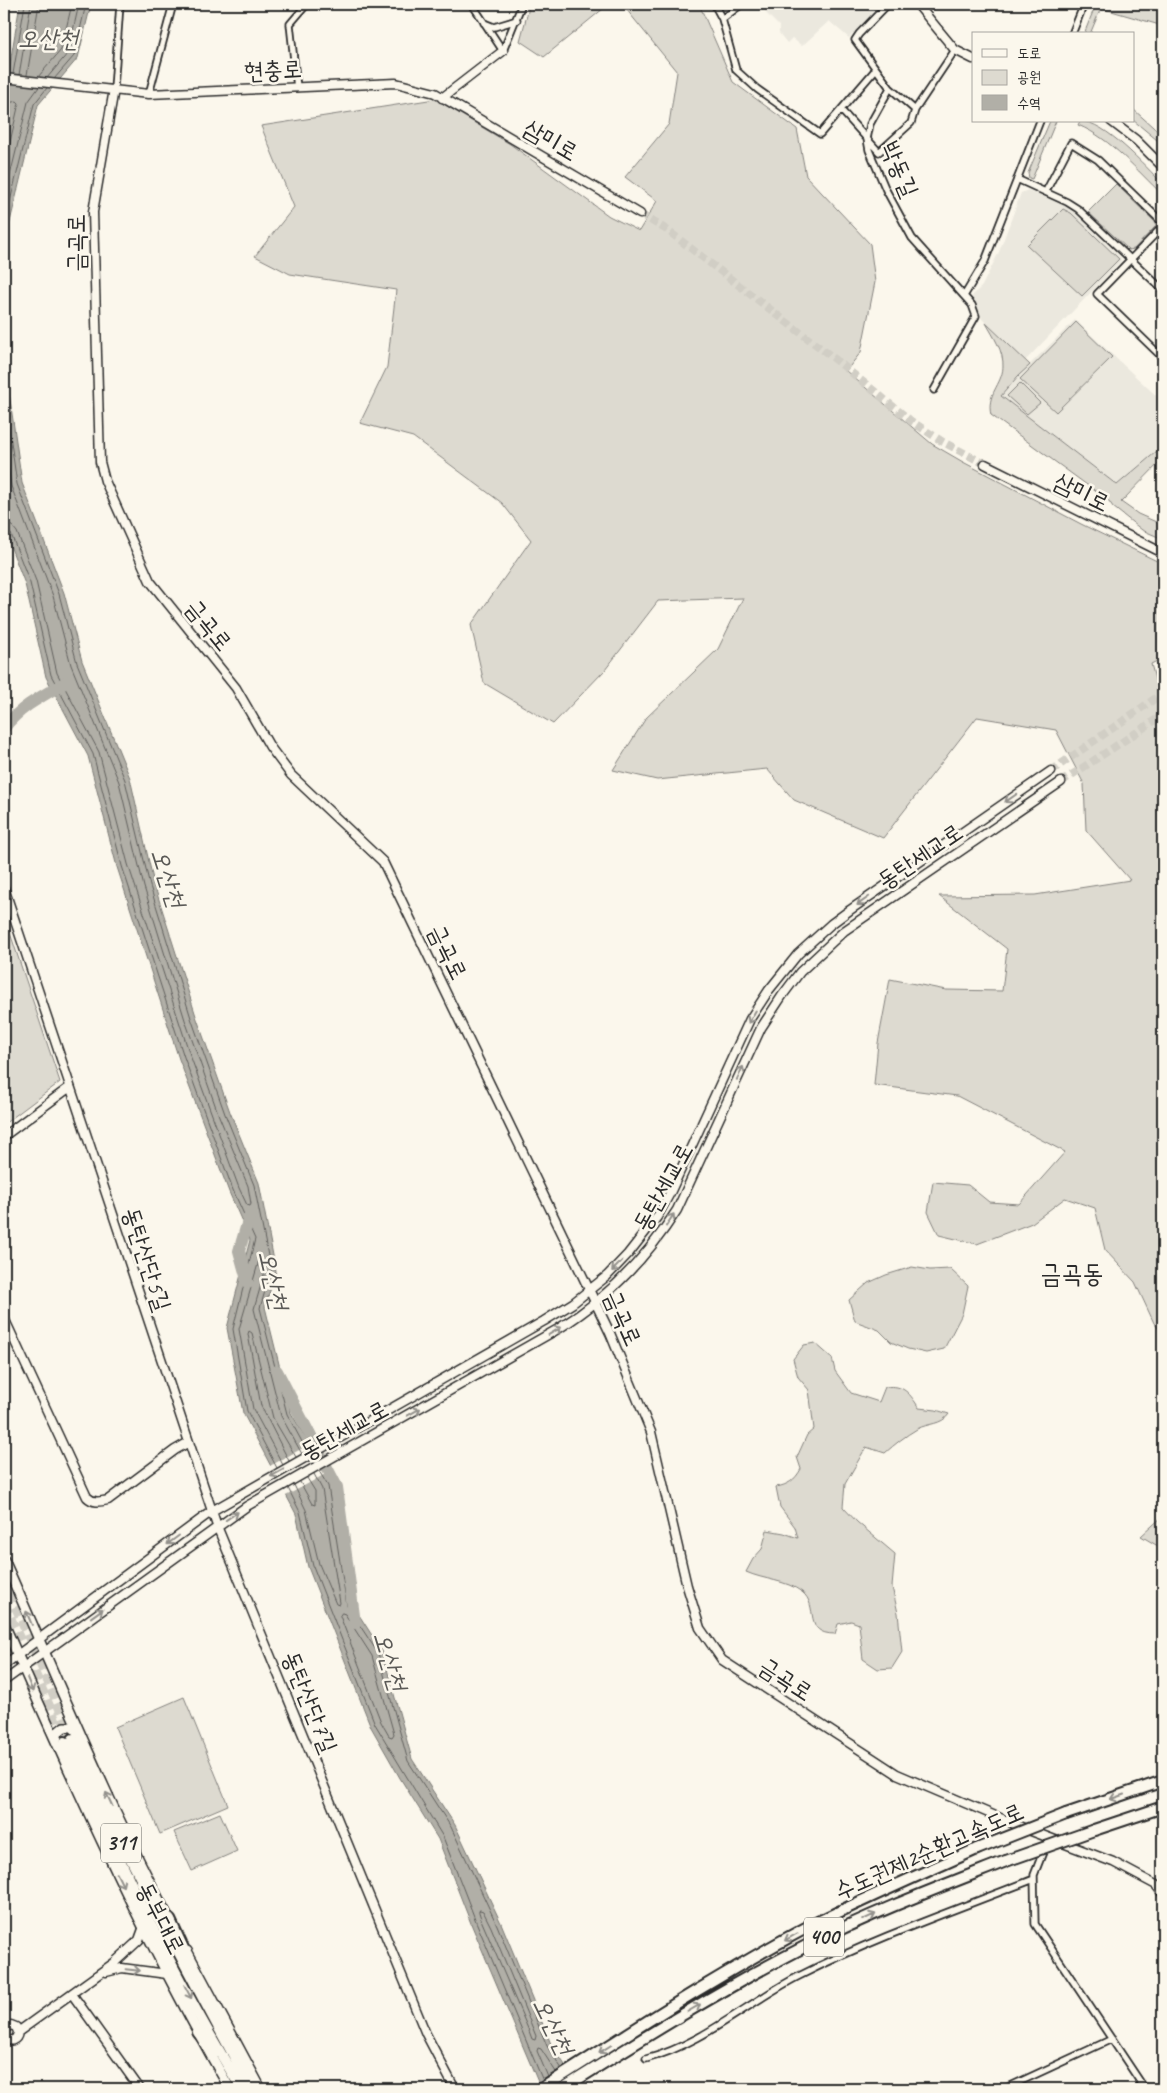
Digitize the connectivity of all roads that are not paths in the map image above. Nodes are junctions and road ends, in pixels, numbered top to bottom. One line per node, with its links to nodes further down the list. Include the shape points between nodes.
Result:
1 (120, 4): 22 (street)
2 (173, 4): 23 (street)
3 (307, 4): 20 (street, via 290,24)
4 (472, 4): 13 (street)
5 (522, 4): 12 (street)
6 (714, 4): 11 (street)
7 (742, 4): 11 (street)
8 (888, 4): 18 (street, via 856,40)
9 (918, 4): 15 (street)
10 (1084, 4): 14 (street)
11 (722, 19): 25 (street, via 736,70 757,89 820,134)
12 (517, 20): 13 (street, via 494,27); 16 (street)
13 (484, 23): 16 (street)
14 (1073, 32)
15 (956, 50): 17 (street); 26 (street)
16 (503, 52): 24 (street)
17 (972, 58)
18 (876, 70): 21 (street); 25 (street)
19 (4, 78): 22 (street, 현충로)
20 (297, 88): 23 (street, 현충로); 24 (street, 현충로, via 396,83 420,87)
21 (890, 88): 26 (street); 29 (street, 박동길, via 870,124)
22 (114, 89): 23 (street, 현충로); 47 (street, 금곡로, via 93,212 100,462 105,481 150,582 236,688 290,774 383,862)
23 (149, 94)
24 (442, 98): 33 (street, 삼미로)
25 (841, 110): 29 (street)
26 (915, 110): 29 (street, via 911,123 879,152)
27 (1040, 122): 31 (street)
28 (1112, 122): 30 (street)
29 (867, 139): 37 (street, 박동길, via 886,190 908,232)
30 (1163, 166)
31 (1018, 179): 32 (street); 37 (street, via 985,261)
32 (1046, 192): 34 (street, via 1071,143 1098,160); 35 (street, via 1078,209)
33 (640, 214)
34 (1163, 224): 35 (street)
35 (1131, 258): 36 (street); 38 (street, via 1097,294)
36 (1163, 290)
37 (964, 296): 39 (street, 박동길, via 976,316)
38 (1163, 358)
39 (934, 390)
40 (985, 464): 41 (street, 삼미로)
41 (1163, 553)
42 (1051, 771): 47 (street, 동탄세교로, one-way to 47, via 831,924 788,965 760,1002 744,1032 657,1217 618,1266)
43 (1061, 782): 48 (street, 동탄세교로, one-way to 43, via 639,1262 677,1210 759,1033 800,972 844,931)
44 (4, 888): 45 (street, 동탄산단5길)
45 (70, 1087): 46 (street); 50 (street, 동탄산단5길)
46 (4, 1136)
47 (590, 1290): 48 (street, 금곡로); 51 (street, 동탄세교로, one-way to 51, via 544,1321)
48 (596, 1304): 52 (street, 동탄세교로, one-way to 48); 64 (street, 금곡로, via 650,1432 700,1628 722,1660 897,1774)
49 (4, 1318): 50 (street, via 91,1500 108,1500)
50 (189, 1442): 51 (street, 동탄산단5길)
51 (212, 1510): 52 (street, 동탄산단7길); 55 (street, one-way to 55)
52 (217, 1526): 56 (street, one-way to 52); 85 (street, 동탄산단7길, via 426,2034)
53 (5, 1569): 55 (main road, 동부대로, one-way to 53)
54 (4, 1624): 57 (main road, 동부대로)
55 (38, 1640): 56 (main road, 동부대로); 57 (street)
56 (44, 1652): 59 (street); 61 (main road, 동부대로)
57 (17, 1655): 58 (street); 59 (main road, 동부대로)
58 (4, 1665)
59 (23, 1667): 60 (street); 61 (main road, 동부대로, one-way to 61)
60 (4, 1681)
61 (68, 1739): 67 (main road, 동부대로, one-way to 61, via 114,1807); 68 (main road, 동부대로, one-way to 68, via 95,1830); 78 (highway, 동부대로 / 311, one-way to 78, via 108,1835 164,1949); 79 (highway, 동부대로 / 311)
62 (1163, 1781): 86 (highway, 수도권제2순환고속도로 / 400, one-way to 86, bridge, via 977,1849 804,1929)
63 (1163, 1807): 87 (highway, 수도권제2순환고속도로 / 400, one-way to 63, bridge, via 652,2032 812,1943 1006,1861)
64 (1048, 1838): 65 (street); 66 (street, 금곡로, via 1113,1862 1156,1885)
65 (1034, 1879): 75 (street, via 1035,1924); 77 (street, via 893,1934 798,1976 679,2048)
66 (1163, 1894)
67 (170, 1920): 79 (highway, via 219,2016); 84 (main road, 동부대로)
68 (143, 1929): 69 (street, via 139,1940); 70 (main road, 동부대로)
69 (99, 1974): 70 (street, one-way to 70, via 122,1968); 71 (street)
70 (166, 1974): 74 (main road, 동부대로)
71 (72, 1994): 73 (street); 80 (street)
72 (5, 2025): 73 (street, via 14,2026)
73 (18, 2032): 76 (street, via 15,2039)
74 (198, 2032): 78 (highway); 81 (main road, 동부대로)
75 (1112, 2039): 88 (street); 89 (street)
76 (5, 2040)
77 (646, 2059)
78 (230, 2070): 82 (highway, 동부대로 / 311)
79 (246, 2079): 83 (highway, 동부대로 / 311)
80 (140, 2089)
81 (230, 2089)
82 (242, 2089)
83 (252, 2089)
84 (261, 2089)
85 (455, 2089)
86 (541, 2089)
87 (562, 2089)
88 (1004, 2089)
89 (1145, 2089)

